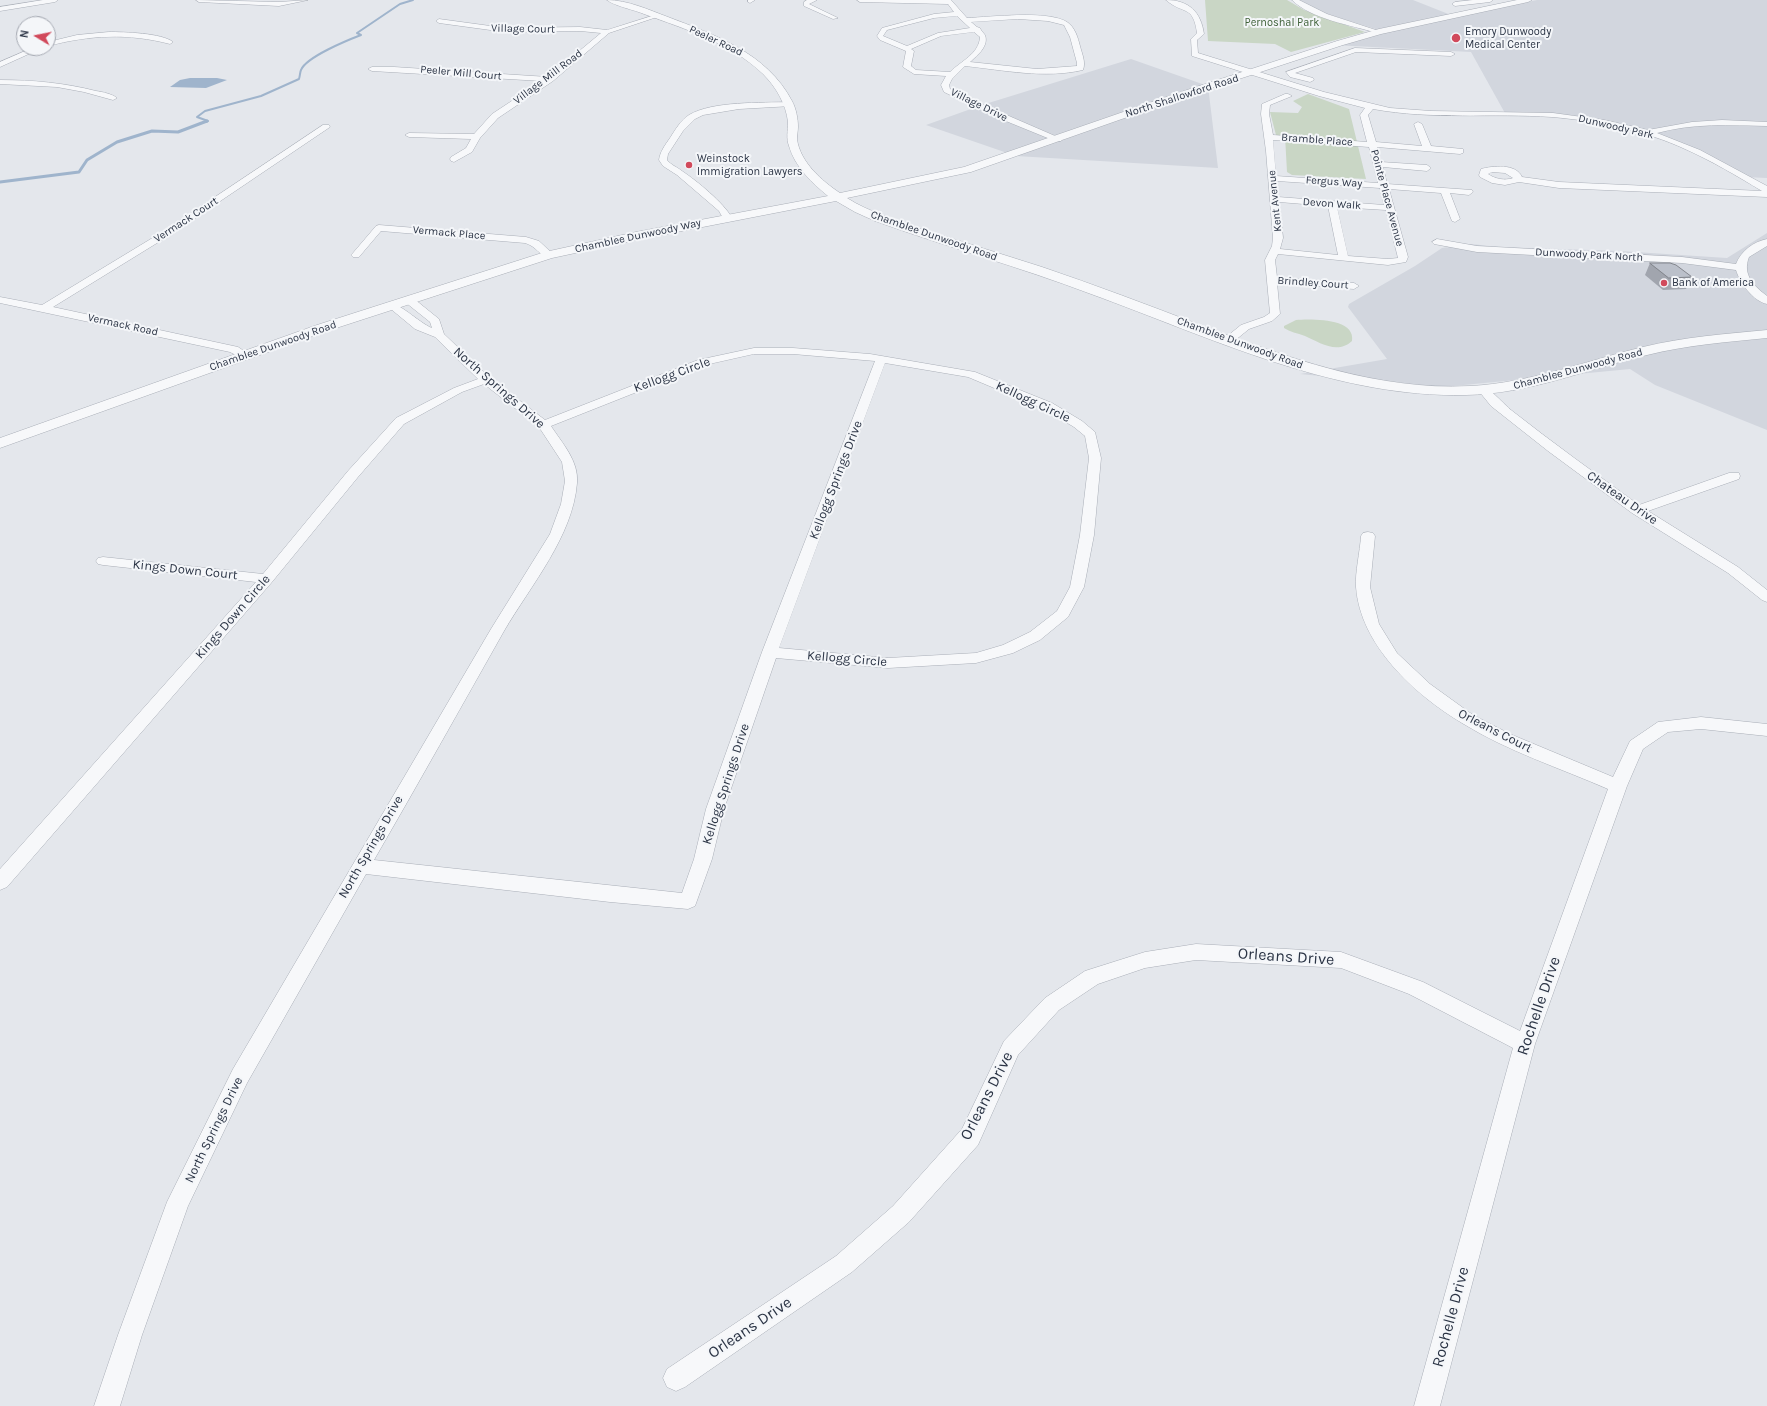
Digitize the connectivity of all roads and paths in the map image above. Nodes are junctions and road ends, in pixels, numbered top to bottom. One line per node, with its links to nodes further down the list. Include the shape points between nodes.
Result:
1 (55, 0): 13 (street)
2 (199, 0): 3 (street, via 279,4)
3 (305, 0)
4 (611, 0): 15 (street, Peeler Road)
5 (814, 0): 16 (street, via 806,4)
6 (860, 0): 11 (street)
7 (1169, 0): 32 (street, Dunwoody Park, via 1195,12 1199,19 1201,34 1194,39 1196,54)
8 (1295, 0): 21 (street, via 1319,13)
9 (1490, 0): 12 (street)
10 (1528, 0): 21 (street, North Shallowford Road)
11 (948, 1): 14 (street)
12 (1456, 4)
13 (0, 9)
14 (959, 14): 17 (street); 24 (street, via 917,19 880,32 882,39)
15 (657, 16): 20 (street, Village Mill Road); 40 (street, Peeler Road, via 707,35 748,56 776,84)
16 (835, 18)
17 (966, 20): 19 (street); 29 (street, via 1047,18 1065,23 1071,31 1081,63 1080,68 1067,71)
18 (439, 21): 20 (street, Village Court, via 497,29 580,29)
19 (978, 29): 24 (street, via 940,34); 29 (street, Village Drive, via 984,40 982,46)
20 (607, 32): 34 (street, Village Mill Road)
21 (1379, 32): 25 (street, North Shallowford Road)
22 (56, 42): 23 (street, via 98,35 157,37)
23 (170, 42)
24 (907, 48): 33 (street, via 910,51 907,67 914,72)
25 (1316, 51): 28 (street); 32 (street, North Shallowford Road)
26 (1451, 54): 28 (street, via 1355,50)
27 (20, 56): 30 (street)
28 (1332, 57): 36 (street, via 1290,72)
29 (964, 64): 33 (street, Village Drive)
30 (0, 65)
31 (372, 69): 34 (street, Peeler Mill Court)
32 (1253, 72): 42 (street, Dunwoody Park); 52 (street, North Shallowford Road)
33 (951, 74): 52 (street, Village Drive, via 946,80 946,90)
34 (550, 79): 50 (street, Village Mill Road, via 495,116)
35 (0, 82): 39 (street, via 74,86)
36 (1315, 82)
37 (1288, 96): 51 (street, Kent Avenue, via 1266,104 1264,110)
38 (1364, 96): 44 (street, via 1405,103)
39 (113, 98)
40 (789, 104): 61 (street, Peeler Road, via 795,150 801,162); 74 (street, via 724,108 701,113 687,122 664,154 663,160 666,164 723,210)
41 (1453, 106): 43 (street)
42 (1371, 107): 44 (street, Dunwoody Park); 53 (street, Pointe Place Avenue, via 1364,115)
43 (1476, 107)
44 (1405, 112): 48 (street, Dunwoody Park, via 1551,115 1598,121)
45 (1418, 124): 54 (street)
46 (1767, 124): 48 (street, via 1701,123 1668,127)
47 (326, 127): 89 (street, Vermack Court, via 167,233)
48 (1648, 134): 65 (street, Dunwoody Park, via 1686,147)
49 (409, 135): 50 (street)
50 (476, 137): 56 (street, Village Mill Road, via 469,150)
51 (1269, 137): 53 (street, Bramble Place); 59 (street, Kent Avenue)
52 (1058, 139): 63 (street, North Shallowford Road, via 967,170)
53 (1372, 144): 54 (street, Bramble Place); 57 (street, Pointe Place Avenue)
54 (1427, 148): 55 (street, Bramble Place)
55 (1460, 151)
56 (454, 159)
57 (1378, 164): 58 (street); 62 (street, Pointe Place Avenue)
58 (1427, 168)
59 (1272, 178): 62 (street, Fergus Way); 69 (street, Kent Avenue)
60 (1518, 180): 67 (street, via 1559,185)
61 (819, 182): 63 (street, via 856,188); 68 (street, Peeler Road); 71 (street, via 813,190)
62 (1383, 186): 64 (street, Fergus Way); 72 (street, Pointe Place Avenue)
63 (882, 188): 68 (street, North Shallowford Road); 73 (street, via 866,200)
64 (1444, 190): 66 (street, Fergus Way); 75 (street)
65 (1767, 190)
66 (1469, 192)
67 (1767, 194)
68 (836, 197): 71 (street); 73 (street, Chamblee Dunwoody Road)
69 (1274, 199): 70 (street, Devon Walk); 78 (street, Kent Avenue, via 1278,238)
70 (1332, 204): 72 (street, Devon Walk); 81 (street)
71 (787, 207): 73 (street, via 826,206); 74 (street)
72 (1390, 208): 81 (street, Pointe Place Avenue, via 1402,260 1388,262)
73 (865, 212): 92 (street, Chamblee Dunwoody Road, via 1052,275)
74 (727, 218): 80 (street, Chamblee Dunwoody Way)
75 (1455, 219)
76 (1438, 242): 82 (street, Dunwoody Park North, via 1478,249 1682,260)
77 (1767, 242): 82 (street, via 1744,257)
78 (1275, 251): 81 (street, Pointe Place Avenue); 83 (street, Kent Avenue, via 1270,260)
79 (356, 255): 80 (street, Vermack Place, via 379,228 526,240 536,243)
80 (549, 255): 86 (street, Chamblee Dunwoody Road)
81 (1344, 258)
82 (1741, 268): 87 (street, via 1747,283)
83 (1272, 280): 84 (street, Brindley Court); 92 (street, Kent Avenue, via 1275,314 1245,327)
84 (1354, 286)
85 (0, 300): 89 (street, Vermack Road)
86 (409, 300): 88 (street, Chamblee Dunwoody Road); 91 (street, North Springs Drive, via 435,321)
87 (1767, 301)
88 (391, 305): 91 (street, North Springs Drive, via 419,327); 93 (street, Chamblee Dunwoody Road)
89 (44, 308): 93 (street, Vermack Road, via 234,349)
90 (1767, 334): 96 (street, Chamblee Dunwoody Road, via 1661,347 1536,382)
91 (439, 335): 95 (street, North Springs Drive)
92 (1228, 340): 96 (street, Chamblee Dunwoody Road, via 1300,365 1359,381 1427,390)
93 (244, 355): 98 (street, Chamblee Dunwoody Road)
94 (881, 359): 97 (street, Kellogg Circle, via 840,353 754,351 702,362); 105 (street, Kellogg Springs Drive); 105 (street, Kellogg Circle, via 971,374 1048,406 1078,424 1090,436 1095,458 1087,535 1077,587 1063,614 1035,636 1008,649 976,658 888,663)
95 (486, 380): 97 (street, North Springs Drive); 103 (street, Kings Down Circle, via 458,390 400,421)
96 (1484, 390): 100 (street, Chateau Drive, via 1552,448)
97 (544, 425): 108 (street, North Springs Drive, via 568,462 571,481 568,504 556,534)
98 (0, 443)
99 (1734, 476): 100 (street)
100 (1637, 510): 104 (street, Chateau Drive, via 1733,570)
101 (1368, 536): 107 (street, Orleans Court, via 1363,587 1372,624 1392,657 1424,688 1467,719 1504,738)
102 (103, 561): 103 (street, Kings Down Court)
103 (267, 579): 109 (street, Kings Down Circle)
104 (1767, 597)
105 (770, 652): 108 (street, Kellogg Springs Drive, via 715,809 703,859 688,901)
106 (1767, 730): 107 (street, Rochelle Drive, via 1700,722 1664,726 1636,745)
107 (1618, 786): 110 (street, Rochelle Drive)
108 (360, 866): 112 (street, North Springs Drive, via 240,1076 178,1202)
109 (0, 882)
110 (1524, 1044): 111 (street, Orleans Drive, via 1416,988 1341,960 1196,952 1145,960 1092,977 1052,1004 1011,1048 970,1137 901,1214 844,1264); 113 (street, Rochelle Drive)
111 (676, 1378)
112 (107, 1406)
113 (1427, 1406)

